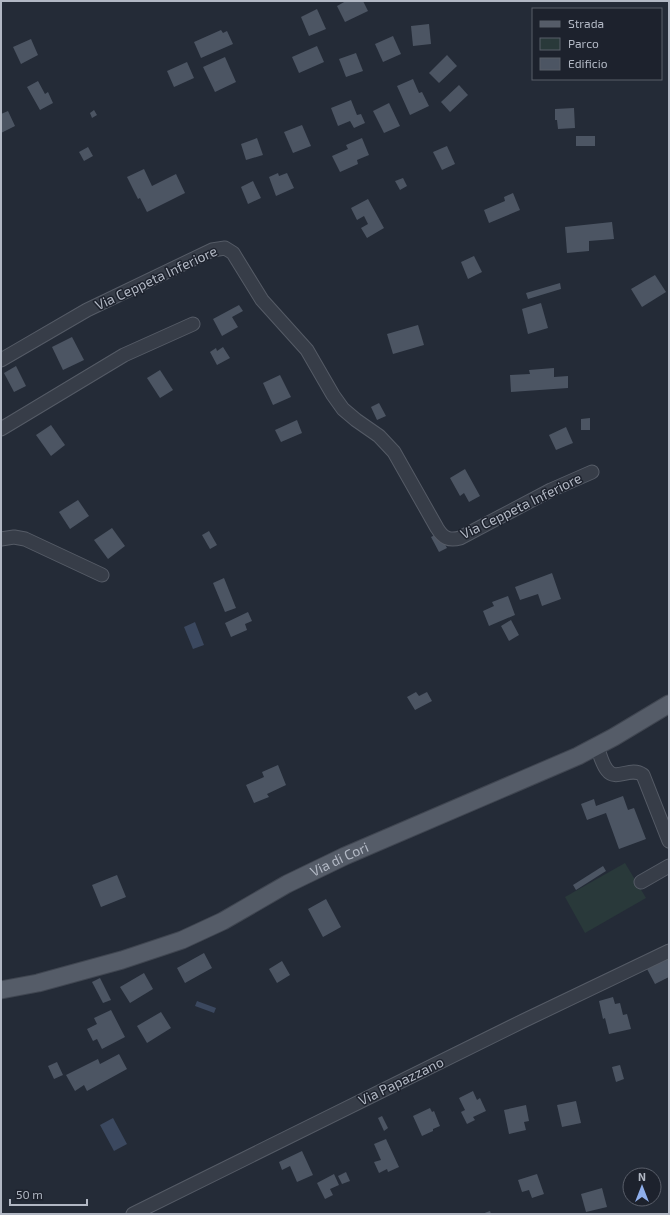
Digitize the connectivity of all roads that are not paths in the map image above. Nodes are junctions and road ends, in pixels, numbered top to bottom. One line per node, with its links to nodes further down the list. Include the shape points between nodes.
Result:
1 (192, 324): 3 (street, via 118,358)
2 (1, 360): 4 (street, Via Ceppeta Inferiore, via 87,310 212,250 225,248 233,253 262,300 304,346 343,408 383,439 394,452 439,532 445,538 464,536 551,490)
3 (1, 429)
4 (592, 472)
5 (1, 539): 6 (street, via 25,539)
6 (102, 575)
7 (669, 704): 8 (main road, Via di Cori)
8 (597, 747): 9 (street, via 609,772 617,775 633,771 643,775); 13 (main road, Via di Cori, via 345,856 287,884 232,917 187,938 115,962)
9 (669, 841)
10 (669, 866): 11 (street)
11 (641, 882)
12 (669, 951): 14 (street, Via Papazzano)
13 (1, 990)
14 (133, 1214)

